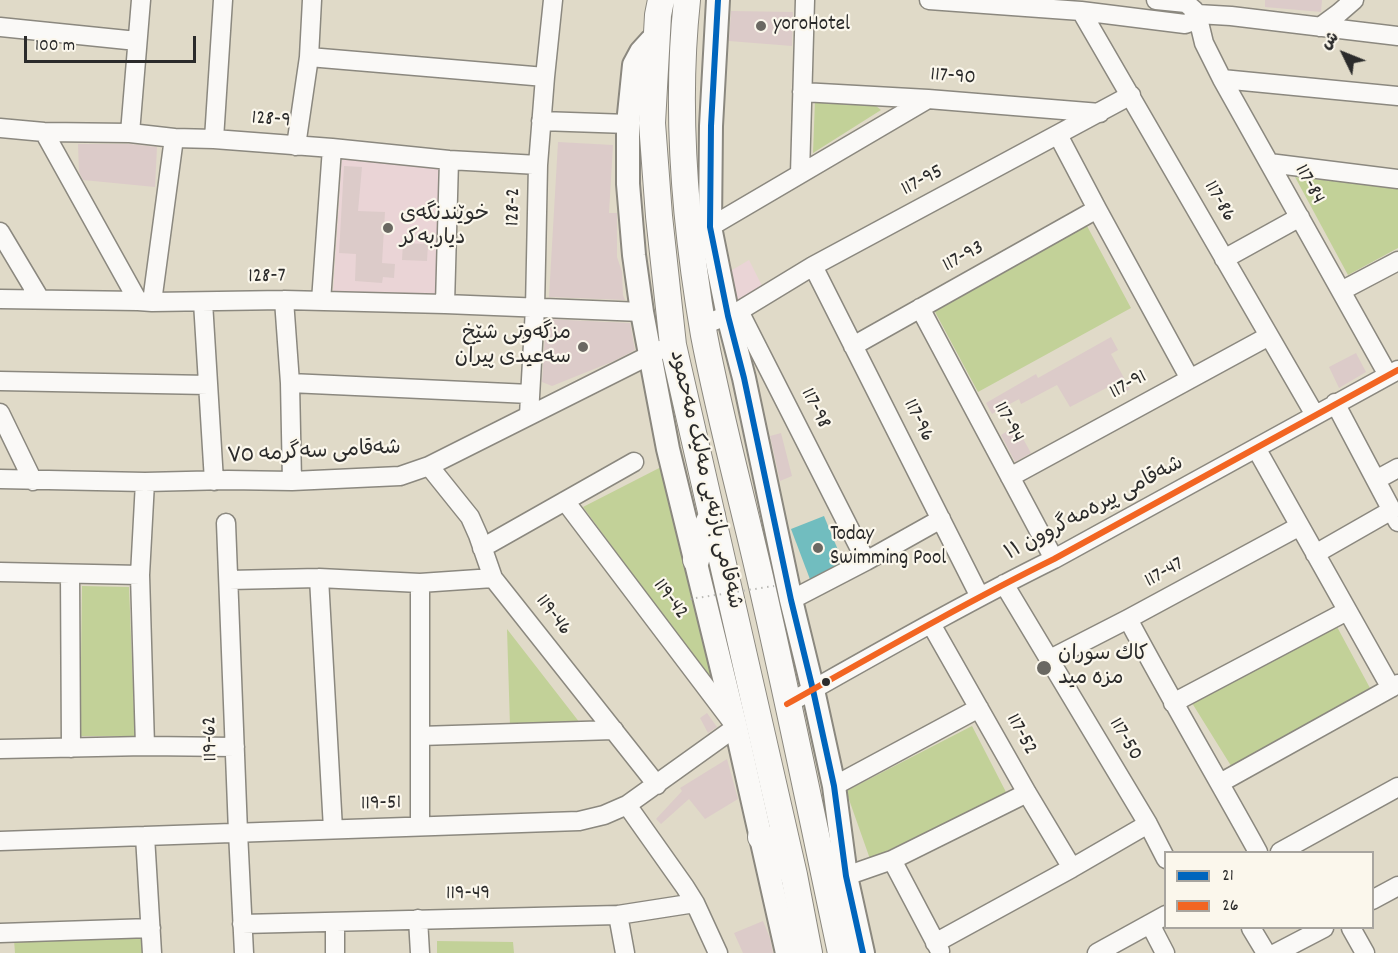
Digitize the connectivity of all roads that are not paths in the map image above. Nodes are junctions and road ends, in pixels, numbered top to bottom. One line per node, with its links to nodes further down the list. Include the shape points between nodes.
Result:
1 (141, 0): 18 (street)
2 (223, 0): 34 (street)
3 (312, 0): 19 (street)
4 (553, 0): 20 (street, 128-2)
5 (687, 0): 44 (highway, شەقامی بازنەیی مەلیک مەحمود, via 682,116 687,222)
6 (718, 0): 44 (main road)
7 (805, 0): 22 (street)
8 (929, 0): 12 (street)
9 (1156, 0): 14 (street, via 1186,3)
10 (1354, 0): 16 (street)
11 (1231, 8): 14 (street); 16 (street)
12 (1081, 11): 14 (street, via 1185,24); 23 (street, 117-86)
13 (657, 13): 28 (main road, via 651,41 634,65); 64 (highway, شەقامی بازنەیی مەلیک مەحمود, via 651,123 659,216)
14 (1197, 14): 21 (street, 117-84, via 1204,43)
15 (0, 27): 18 (street)
16 (1320, 27): 17 (street)
17 (1398, 36)
18 (137, 41): 31 (street)
19 (309, 57): 20 (street); 35 (street)
20 (545, 77): 27 (street, 128-2)
21 (1222, 79): 24 (street); 38 (street, 117-84)
22 (802, 92): 25 (street, 117-90); 40 (street)
23 (1131, 95): 26 (street, 117-95); 46 (street, 117-86)
24 (1398, 96)
25 (928, 99): 26 (street, 117-90); 40 (street)
26 (1100, 113): 32 (street, 117-95)
27 (541, 120): 28 (street); 39 (street, 128-2)
28 (628, 124): 59 (main road, via 628,184)
29 (0, 128): 30 (street, 128-9)
30 (44, 132): 31 (street, 128-9); 54 (street)
31 (130, 133): 33 (street, 128-9)
32 (1059, 135): 42 (street); 48 (street, 117-95)
33 (174, 138): 34 (street, 128-9); 54 (street)
34 (214, 139): 35 (street, 128-9)
35 (296, 146): 36 (street, 128-9)
36 (332, 148): 37 (street, 128-9); 53 (street)
37 (449, 160): 39 (street, 128-9); 56 (street)
38 (1269, 163): 41 (street); 43 (street, 117-84)
39 (538, 165): 57 (street, 128-2)
40 (800, 174): 44 (street)
41 (1398, 179)
42 (1097, 209): 58 (street, 117-93); 66 (street)
43 (1300, 217): 46 (street); 49 (street, 117-84)
44 (700, 230): 60 (main road); 61 (highway, شەقامی بازنەیی مەلیک مەحمود)
45 (0, 232): 51 (street)
46 (1224, 259): 62 (street, 117-86)
47 (1398, 261): 49 (street)
48 (813, 266): 60 (street, 117-95); 63 (street, 117-96)
49 (1341, 291): 65 (street, 117-84)
50 (0, 299): 51 (street, 128-7)
51 (40, 299): 54 (street, 128-7)
52 (284, 300): 53 (street, 128-7); 55 (street, 128-7); 68 (street)
53 (321, 301): 56 (street, 128-7)
54 (145, 302): 55 (street, 128-7)
55 (203, 302): 69 (street)
56 (445, 304): 57 (street, 128-7)
57 (535, 308): 59 (street, 128-7); 70 (street, 128-2)
58 (920, 308): 63 (street, 117-93); 79 (street, 117-94)
59 (642, 312): 64 (main road)
60 (733, 314): 61 (street); 86 (main road); 98 (street, 117-98)
61 (703, 325): 88 (highway, شەقامی بازنەیی مەلیک مەحمود)
62 (1269, 336): 66 (street, 117-91); 74 (street, 117-86)
63 (853, 346): 91 (street, 117-96)
64 (662, 349): 73 (street, شەقامی سەگرمە ٧٥); 89 (highway, شەقامی بازنەیی مەلیک مەحمود); 97 (main road, via 668,449)
65 (1393, 372): 71 (street, شەقامی پیرەمەگروون ١١)
66 (1190, 379): 79 (street, 117-91)
67 (0, 381): 69 (street)
68 (291, 383): 70 (street); 85 (street)
69 (208, 385): 83 (street)
70 (530, 394): 73 (street, 128-2)
71 (1335, 403): 74 (street, شەقامی پیرەمەگروون ١١); 81 (street)
72 (0, 413): 82 (street)
73 (529, 415): 77 (street, شەقامی سەگرمە ٧٥)
74 (1315, 415): 75 (street, شەقامی پیرەمەگروون ١١)
75 (1256, 448): 93 (street); 96 (street, شەقامی پیرەمەگروون ١١)
76 (634, 462): 87 (street)
77 (429, 465): 85 (street, شەقامی سەگرمە ٧٥, via 400,476); 94 (street, 119-46, via 470,517)
78 (1398, 468): 81 (street)
79 (1010, 477): 96 (street, 117-94)
80 (0, 479): 82 (street, شەقامی سەگرمە ٧٥)
81 (1376, 480): 90 (street)
82 (33, 481): 84 (street, شەقامی سەگرمە ٧٥)
83 (214, 481): 84 (street, شەقامی سەگرمە ٧٥); 85 (street, شەقامی سەگرمە ٧٥)
84 (145, 482): 101 (street)
85 (292, 482)
86 (768, 494): 88 (main road); 108 (main road)
87 (566, 501): 94 (street); 118 (street, 119-42)
88 (742, 502): 116 (highway, شەقامی بازنەیی مەلیک مەحمود)
89 (712, 515): 97 (highway); 143 (highway, شەقامی بازنەیی مەلیک مەحمود)
90 (1395, 516): 95 (street)
91 (941, 519): 98 (street); 107 (street, 117-96)
92 (226, 523): 104 (street, 119-62)
93 (1300, 526): 95 (street); 110 (street, 117-47)
94 (482, 548): 103 (street, 119-46)
95 (1315, 554): 109 (street)
96 (1054, 559): 106 (street, شەقامی پیرەمەگروون ١١)
97 (696, 560): 118 (main road)
98 (866, 561): 108 (street)
99 (0, 572): 100 (street)
100 (70, 574): 101 (street); 123 (street)
101 (140, 574): 121 (street)
102 (319, 578): 104 (street); 105 (street); 133 (street)
103 (493, 578): 105 (street); 119 (street, 119-46)
104 (229, 580): 122 (street, 119-62)
105 (420, 583): 120 (street)
106 (1004, 584): 107 (street, شەقامی پیرەمەگروون ١١); 112 (street, 117-50)
107 (980, 597): 111 (street, شەقامی پیرەمەگروون ١١)
108 (791, 600): 114 (main road)
109 (1347, 611): 113 (street); 115 (street)
110 (1128, 620): 112 (street, 117-47); 115 (street)
111 (931, 624): 114 (street, شەقامی پیرەمەگروون ١١); 117 (street, 117-52)
112 (1050, 659): 131 (street, 117-50)
113 (1394, 686): 125 (street)
114 (813, 690): 116 (street, شەقامی پیرەمەگروون ١١); 127 (main road)
115 (1173, 703): 125 (street)
116 (787, 704): 167 (highway, شەقامی بازنەیی مەلیک مەحمود)
117 (979, 708): 127 (street); 129 (street, 117-52)
118 (736, 727): 126 (street, 119-51); 136 (main road)
119 (614, 729): 120 (street); 126 (street, 119-46)
120 (420, 736): 132 (street)
121 (145, 746): 122 (street); 123 (street)
122 (235, 747): 134 (street, 119-62)
123 (71, 748): 124 (street)
124 (0, 749)
125 (1220, 783): 138 (street)
126 (657, 784): 130 (street, 119-51)
127 (834, 786): 144 (main road)
128 (1398, 787): 139 (street)
129 (1027, 793): 141 (street); 142 (street, 117-52)
130 (627, 805): 132 (street, 119-51, via 579,821); 147 (street)
131 (1148, 824): 140 (street, 117-50); 142 (street)
132 (420, 826): 133 (street, 119-51)
133 (333, 829): 134 (street, 119-51)
134 (238, 832): 135 (street, 119-51); 152 (street, 119-62)
135 (145, 836): 137 (street, 119-51); 153 (street)
136 (761, 837): 143 (highway); 165 (main road)
137 (0, 841)
138 (1257, 851)
139 (1282, 851)
140 (1164, 855)
141 (892, 860): 144 (street); 158 (street)
142 (1072, 868): 158 (street)
143 (794, 875): 166 (highway, شەقامی بازنەیی مەلیک مەحمود)
144 (846, 876): 168 (main road)
145 (1398, 886): 146 (street)
146 (1374, 899)
147 (695, 903): 148 (street, 119-49); 164 (street)
148 (618, 915): 149 (street, 119-49); 163 (street)
149 (418, 919): 151 (street, 119-49); 162 (street)
150 (1158, 919): 169 (street); 170 (street)
151 (334, 922): 152 (street, 119-49); 161 (street)
152 (242, 924): 160 (street, 119-62)
153 (151, 928): 157 (street); 159 (street)
154 (1252, 929): 171 (street)
155 (1320, 929): 172 (street)
156 (1352, 929): 173 (street)
157 (0, 933)
158 (938, 948)
159 (152, 953)
160 (244, 953)
161 (335, 953)
162 (420, 953)
163 (625, 953)
164 (718, 953)
165 (787, 953)
166 (809, 953)
167 (841, 953)
168 (863, 953)
169 (1097, 953)
170 (1165, 953)
171 (1266, 953)
172 (1276, 953)
173 (1365, 953)

